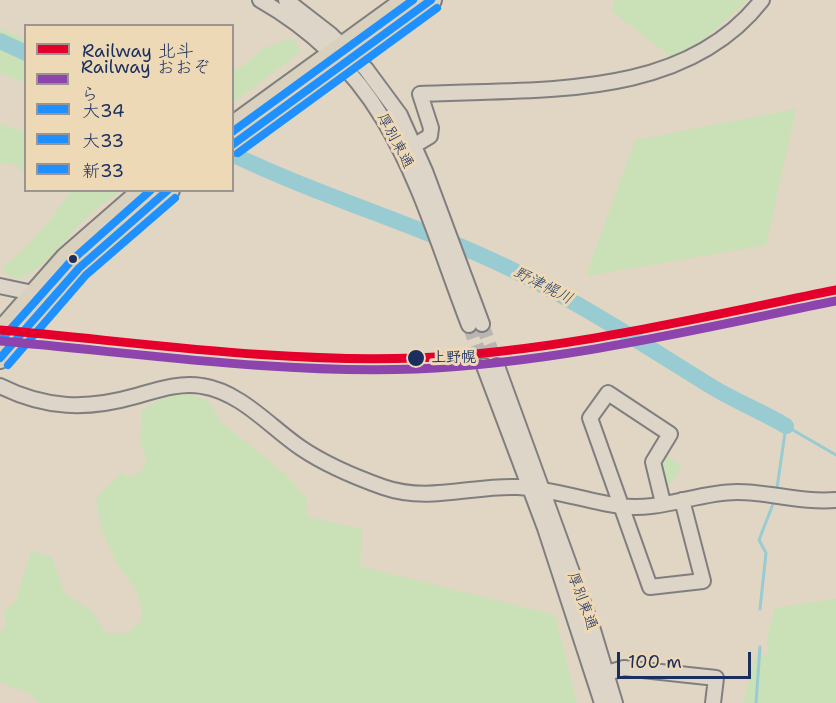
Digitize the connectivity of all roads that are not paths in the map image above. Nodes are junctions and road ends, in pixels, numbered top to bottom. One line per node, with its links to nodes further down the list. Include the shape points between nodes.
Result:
1 (260, 0): 6 (street, 厚別東通)
2 (286, 0): 6 (street, 厚別東通)
3 (407, 0): 6 (highway)
4 (431, 0): 6 (highway)
5 (762, 0): 8 (street, via 714,46 669,69 622,82 420,94 431,128 430,136)
6 (343, 56): 7 (highway); 8 (street, 厚別東通, via 391,102); 8 (street, 厚別東通, via 391,129 476,325 461,266)
7 (237, 132)
8 (415, 145)
9 (142, 192): 12 (highway, via 80,244)
10 (168, 192): 12 (highway)
11 (0, 286): 12 (street)
12 (41, 295): 13 (highway); 14 (highway)
13 (0, 333)
14 (0, 358)
15 (490, 366): 17 (street, 厚別東通)
16 (0, 386): 17 (street, via 46,404 83,407 173,386 200,385 238,400 321,460 386,488 424,495 488,488)
17 (535, 489): 21 (street); 22 (street, 厚別東通); 23 (street, 厚別東通)
18 (682, 500): 19 (street, via 737,492); 20 (street); 21 (street, via 703,581 650,586)
19 (836, 500)
20 (663, 503): 21 (street); 21 (street, via 653,462 670,434 608,393 590,418)
21 (621, 506)
22 (607, 673): 24 (street, 厚別東通); 25 (street, via 624,668 716,678)
23 (602, 703)
24 (615, 703)
25 (713, 703)

